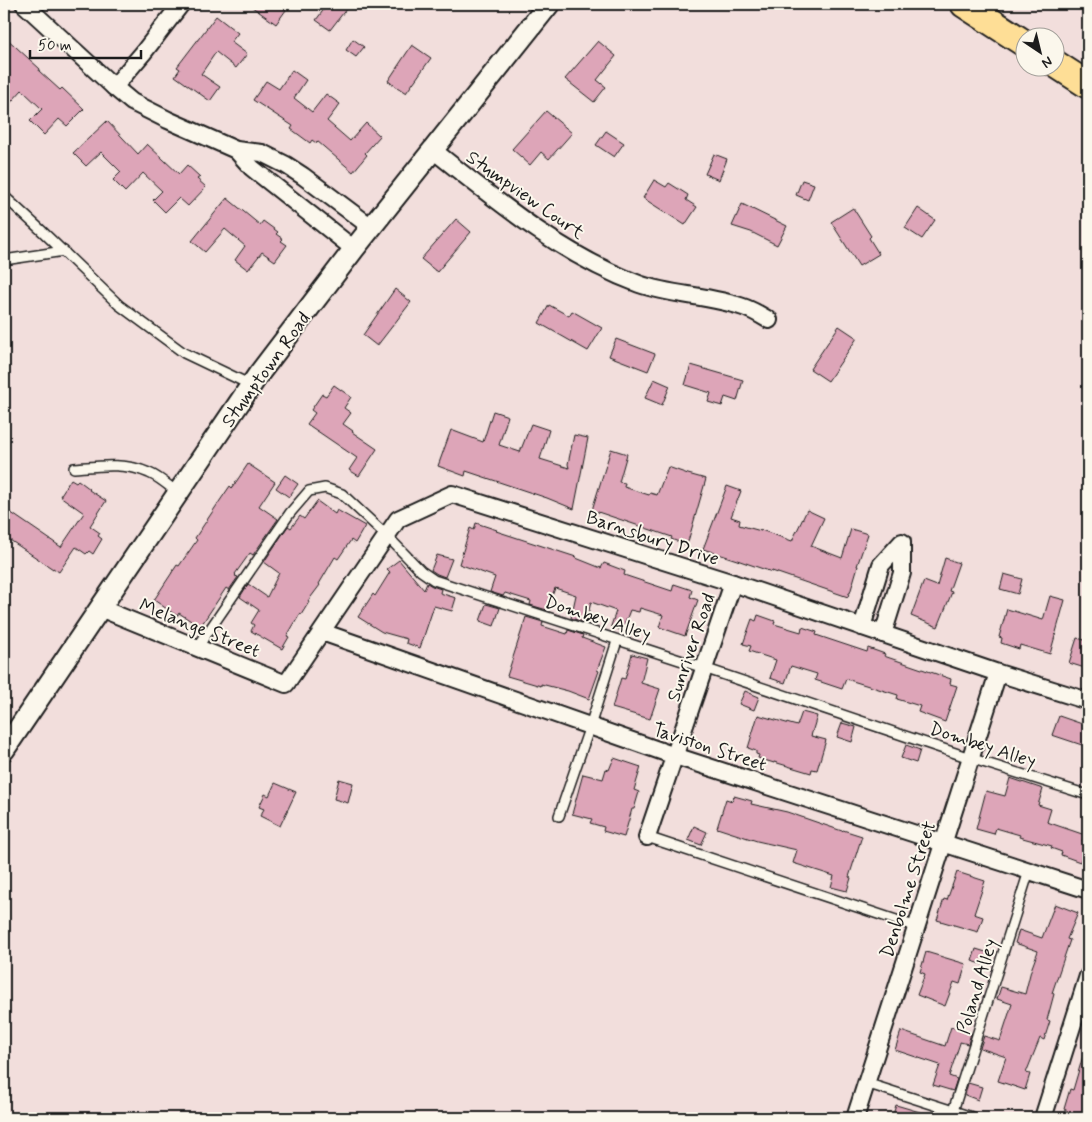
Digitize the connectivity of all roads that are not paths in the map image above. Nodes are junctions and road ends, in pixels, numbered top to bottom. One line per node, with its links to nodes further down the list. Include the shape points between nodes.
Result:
1 (24, 4): 8 (street)
2 (180, 4): 8 (street)
3 (549, 4): 10 (street, Stumptown Road)
4 (976, 7): 5 (main road)
5 (1014, 36)
6 (1064, 69): 7 (main road)
7 (1088, 85)
8 (114, 87): 9 (street, via 132,102)
9 (236, 150): 12 (street, via 262,153 286,165); 13 (street, via 252,168)
10 (433, 150): 12 (street, Stumptown Road); 16 (street, Stumpview Court, via 519,218 598,266 639,284 746,308)
11 (4, 196): 14 (lane)
12 (371, 228): 13 (street, Stumptown Road)
13 (354, 249): 17 (street, Stumptown Road)
14 (64, 251): 15 (lane); 17 (lane, via 119,304 184,353)
15 (4, 260)
16 (769, 320)
17 (252, 385): 19 (street, Stumptown Road)
18 (74, 468): 19 (lane, via 120,465 137,468)
19 (178, 493): 22 (street, Stumptown Road)
20 (386, 536): 21 (street, Barnsbury Drive, via 398,520 452,494); 24 (street, Barnsbury Drive); 26 (lane, Dombey Alley, via 434,580); 27 (lane, Dombey Alley, via 342,494 325,488 309,491 290,513)
21 (733, 584): 23 (street, Barnsbury Drive); 28 (street, Sunriver Road)
22 (100, 608): 27 (street, Melange Street); 33 (street, Stumptown Road)
23 (862, 627): 25 (street, Barnsbury Drive); 25 (street, via 881,565 902,542 902,573)
24 (322, 632): 30 (street, Barnsbury Drive); 32 (street, Taviston Street)
25 (884, 634): 29 (street, Barnsbury Drive)
26 (617, 640): 28 (lane, Dombey Alley); 32 (lane)
27 (197, 648): 30 (street, Melange Street)
28 (704, 668): 34 (street, Sunriver Road); 35 (lane, Dombey Alley)
29 (998, 672): 31 (street, Barnsbury Drive); 35 (street, Denbolme Street)
30 (286, 684)
31 (1088, 701)
32 (590, 726): 34 (street, Taviston Street); 37 (lane)
33 (4, 750)
34 (675, 756): 38 (street, Sunriver Road); 39 (street, Taviston Street)
35 (970, 758): 36 (lane, Dombey Alley); 39 (street, Denbolme Street)
36 (1088, 795)
37 (559, 816)
38 (647, 837): 42 (lane)
39 (943, 843): 40 (street, Taviston Street); 42 (street, Denbolme Street)
40 (1029, 871): 41 (street, Taviston Street); 45 (lane, Poland Alley)
41 (1088, 890)
42 (916, 927): 44 (street, Denbolme Street)
43 (1088, 976): 48 (street)
44 (866, 1083): 45 (lane); 46 (street, Denbolme Street)
45 (953, 1111): 47 (lane)
46 (855, 1118)
47 (975, 1118)
48 (1043, 1118)

